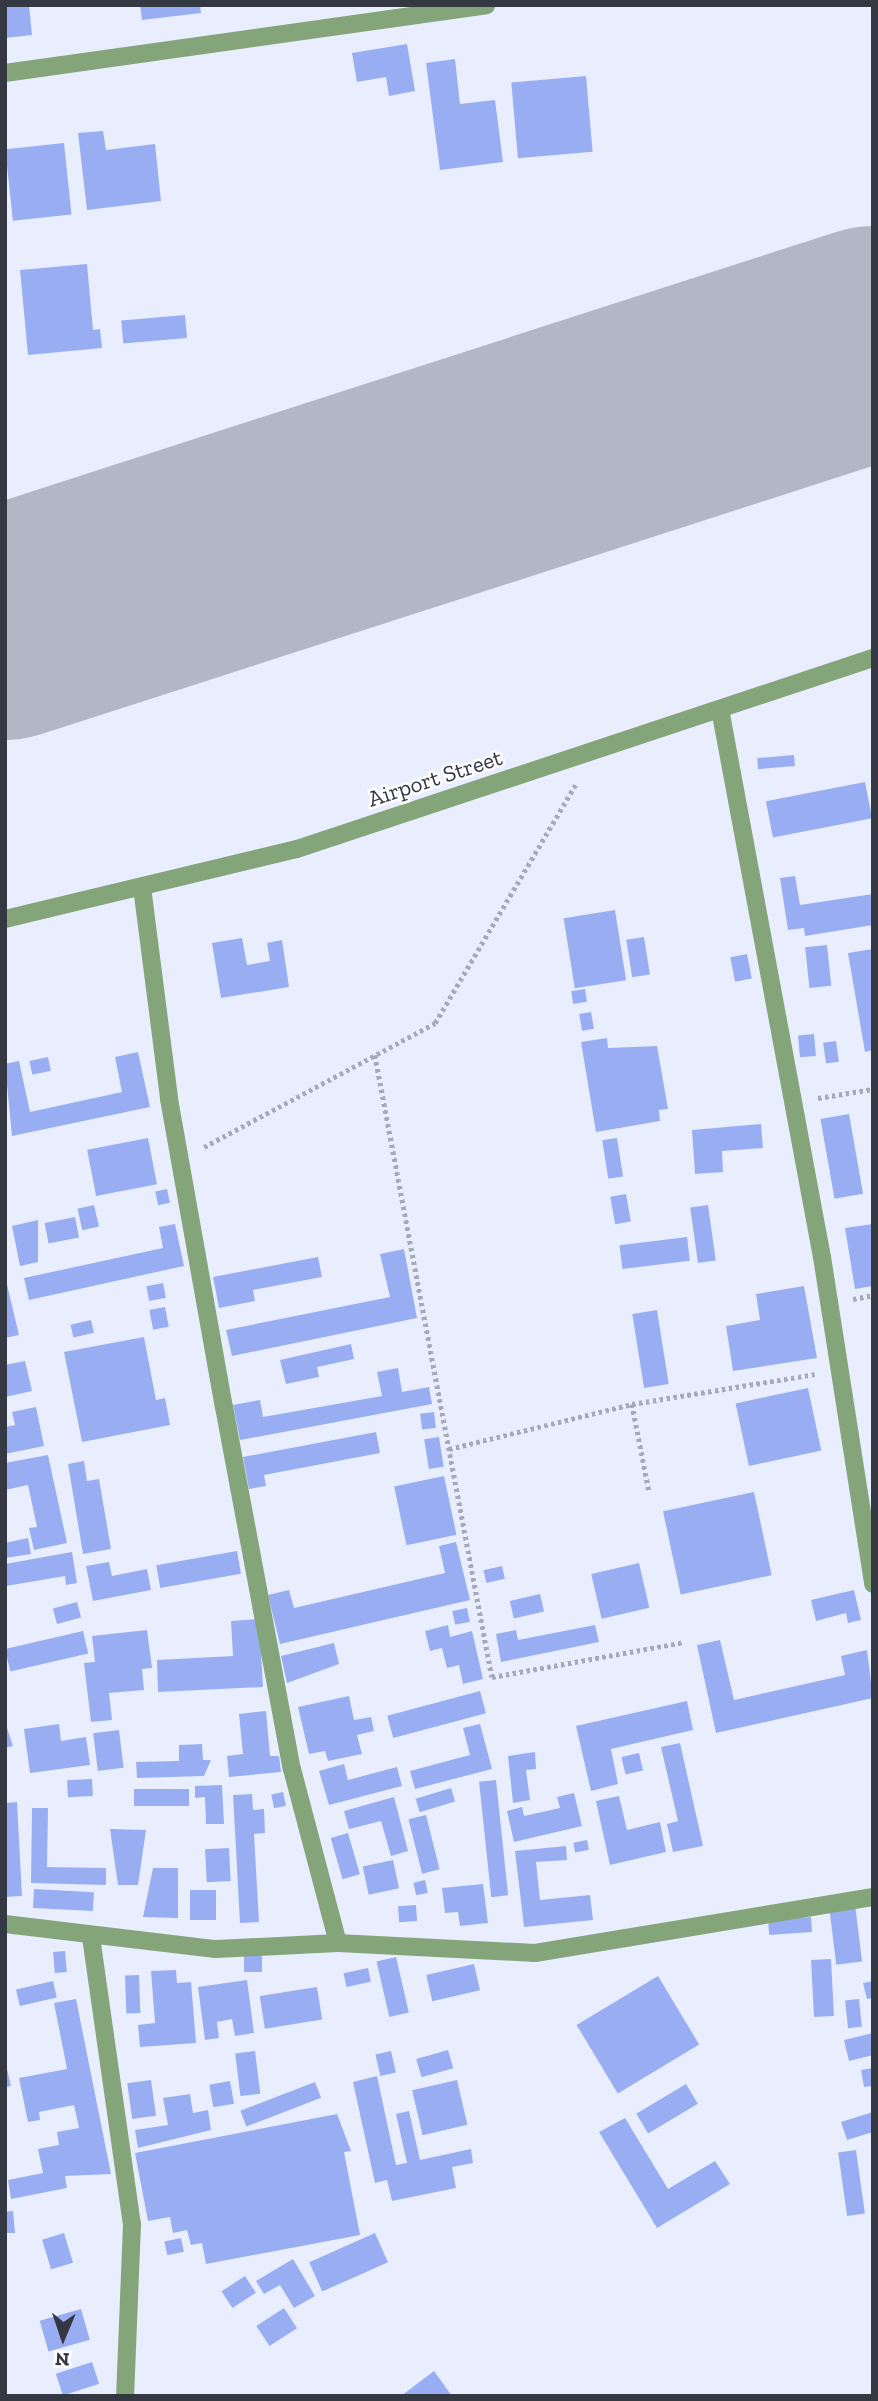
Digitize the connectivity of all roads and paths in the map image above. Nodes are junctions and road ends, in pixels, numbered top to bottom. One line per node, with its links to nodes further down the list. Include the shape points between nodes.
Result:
1 (486, 5): 2 (street)
2 (5, 73)
3 (873, 658): 4 (street, Airport Street)
4 (720, 709): 5 (street, Airport Street); 10 (street)
5 (596, 750): 6 (street, Airport Street, via 297,849); 8 (path, via 435,1023)
6 (142, 887): 7 (street, Airport Street); 11 (street)
7 (5, 919)
8 (375, 1055): 11 (path); 14 (path)
9 (873, 1089): 10 (path)
10 (793, 1102): 12 (street)
11 (180, 1160): 21 (street, via 292,1769)
12 (840, 1370): 13 (path); 16 (street)
13 (632, 1404): 14 (path); 15 (path)
14 (449, 1449): 17 (path, via 492,1677)
15 (649, 1491)
16 (873, 1584)
17 (684, 1642)
18 (873, 1897): 21 (street, via 535,1953)
19 (5, 1924): 20 (street)
20 (91, 1937): 21 (street, via 216,1949); 22 (street, via 132,2224)
21 (338, 1943)
22 (125, 2396)

